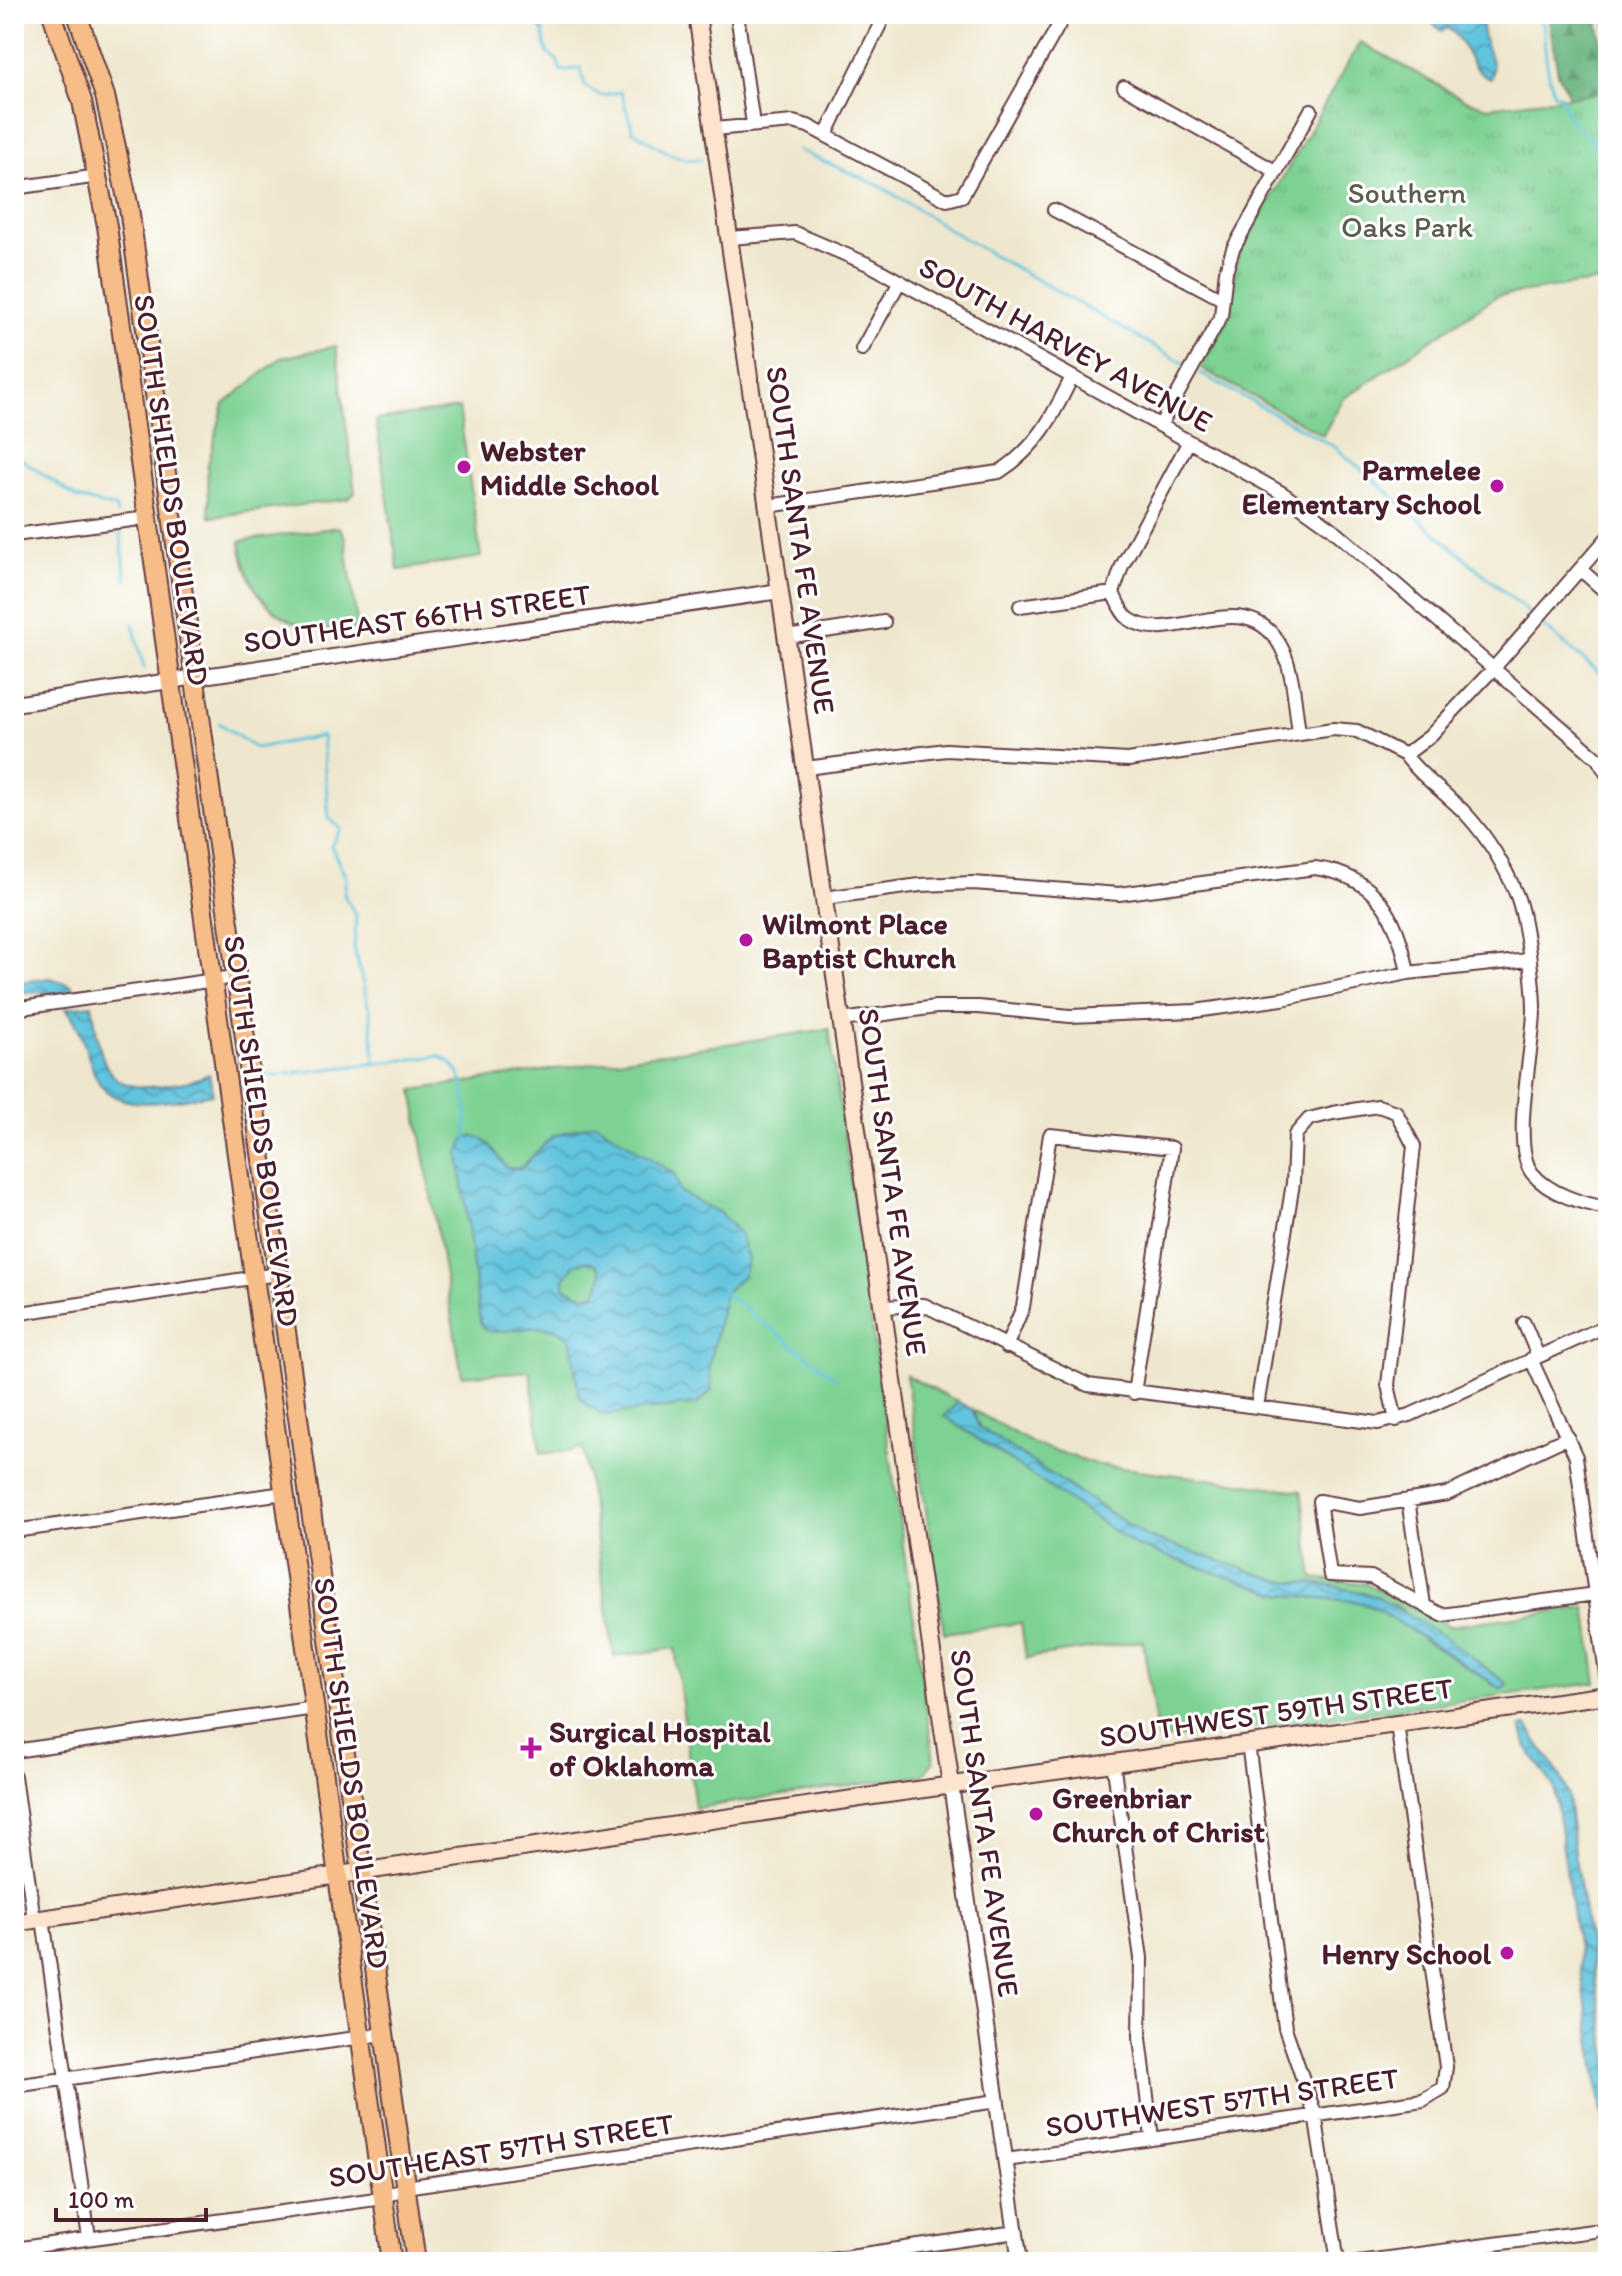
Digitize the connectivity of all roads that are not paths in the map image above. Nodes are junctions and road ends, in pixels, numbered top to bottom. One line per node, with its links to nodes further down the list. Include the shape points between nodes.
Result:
1 (52, 14): 13 (main road, SOUTH SHIELDS BOULEVARD, via 82,101)
2 (77, 14): 35 (main road, SOUTH SHIELDS BOULEVARD, via 123,172)
3 (697, 14): 10 (main road, SOUTH SANTA FE AVENUE)
4 (737, 14): 9 (street)
5 (885, 14): 11 (street)
6 (1065, 14): 11 (street, via 962,196 947,200)
7 (1124, 87): 12 (street)
8 (1311, 110): 12 (street)
9 (753, 124): 10 (street); 11 (street, via 793,122)
10 (714, 129): 16 (main road, SOUTH SANTA FE AVENUE)
11 (826, 135)
12 (1277, 172): 18 (street, via 1233,249)
13 (99, 176): 14 (street); 24 (main road, SOUTH SHIELDS BOULEVARD)
14 (14, 188)
15 (1054, 210): 18 (street)
16 (729, 238): 17 (street, SOUTH HARVEY AVENUE, via 795,233); 23 (main road, SOUTH SANTA FE AVENUE)
17 (900, 281): 19 (street); 20 (street, SOUTH HARVEY AVENUE)
18 (1222, 299): 21 (street, via 1221,316)
19 (862, 349)
20 (1072, 377): 21 (street, SOUTH HARVEY AVENUE); 23 (street, via 1045,432 999,472)
21 (1161, 424): 22 (street, SOUTH HARVEY AVENUE)
22 (1188, 443): 29 (street, via 1122,566); 34 (street, SOUTH HARVEY AVENUE, via 1282,493 1330,527)
23 (768, 506): 28 (main road, SOUTH SANTA FE AVENUE)
24 (148, 518): 25 (street); 36 (main road, SOUTH SHIELDS BOULEVARD)
25 (14, 535)
26 (1608, 537): 27 (street)
27 (1580, 569): 30 (street); 34 (street)
28 (780, 591): 33 (main road, SOUTH SANTA FE AVENUE); 35 (street, SOUTHEAST 66TH STREET)
29 (1113, 593): 31 (street); 38 (street, via 1126,617 1141,625 1222,616 1259,625 1284,652)
30 (1608, 594)
31 (1020, 606)
32 (884, 622): 33 (street)
33 (786, 637): 40 (main road, SOUTH SANTA FE AVENUE)
34 (1493, 669): 39 (street); 41 (street, SOUTH HARVEY AVENUE, via 1598,759)
35 (195, 675): 36 (street, SOUTHEAST 66TH STREET); 45 (main road, SOUTH SHIELDS BOULEVARD)
36 (170, 679): 37 (street, SOUTHEAST 66TH STREET); 46 (main road, SOUTH SHIELDS BOULEVARD)
37 (14, 704)
38 (1299, 732): 39 (street, via 1357,731); 40 (street, via 1128,760 946,750)
39 (1405, 755): 43 (street, via 1492,846 1518,899)
40 (806, 768): 42 (main road, SOUTH SANTA FE AVENUE)
41 (1608, 776)
42 (824, 898): 44 (street, via 973,883 1119,894 1315,868 1340,871 1390,911); 48 (main road, SOUTH SANTA FE AVENUE)
43 (1528, 960): 44 (street); 49 (street, via 1534,1011 1524,1149 1531,1172 1557,1192)
44 (1408, 973): 48 (street, via 1195,1011 1070,1016 936,1007)
45 (235, 977): 46 (street); 50 (main road, SOUTH SHIELDS BOULEVARD)
46 (212, 980): 47 (street); 51 (main road, SOUTH SHIELDS BOULEVARD)
47 (14, 1009)
48 (842, 1020): 52 (main road, SOUTH SANTA FE AVENUE)
49 (1608, 1208)
50 (277, 1274): 51 (street); 65 (main road, SOUTH SHIELDS BOULEVARD)
51 (255, 1278): 53 (street); 62 (main road, SOUTH SHIELDS BOULEVARD)
52 (883, 1307): 56 (street, via 924,1305); 76 (main road, SOUTH SANTA FE AVENUE)
53 (14, 1314)
54 (1524, 1323): 57 (street)
55 (1608, 1325): 57 (street)
56 (1006, 1347): 58 (street, via 1074,1381); 58 (street, via 1023,1307 1050,1135 1172,1148)
57 (1535, 1358): 60 (street); 61 (street)
58 (1134, 1393): 59 (street)
59 (1257, 1407): 60 (street, via 1366,1423); 60 (street, via 1289,1213 1295,1135 1309,1119 1378,1106 1396,1112 1414,1146 1388,1385)
60 (1396, 1420)
61 (1568, 1437): 63 (street, via 1447,1494); 67 (street, via 1576,1457)
62 (284, 1493): 64 (street); 66 (main road, SOUTH SHIELDS BOULEVARD)
63 (1408, 1500): 68 (street); 68 (street, via 1360,1508 1319,1501 1330,1575 1371,1577)
64 (14, 1531)
65 (319, 1571): 66 (main road); 77 (main road, SOUTH SHIELDS BOULEVARD)
66 (296, 1574): 70 (main road, SOUTH SHIELDS BOULEVARD)
67 (1595, 1594): 68 (street, via 1442,1615); 69 (street)
68 (1424, 1605)
69 (1608, 1692): 71 (main road, SOUTHWEST 59TH STREET)
70 (315, 1708): 73 (street); 78 (main road, SOUTH SHIELDS BOULEVARD)
71 (1397, 1724): 72 (main road, SOUTHWEST 59TH STREET); 86 (street, SOUTHWEST 57TH STREET, via 1446,2067 1443,2088 1423,2100)
72 (1248, 1743): 74 (main road, SOUTHWEST 59TH STREET); 86 (street, via 1285,2028)
73 (14, 1751)
74 (1113, 1762): 76 (main road, SOUTHWEST 59TH STREET); 87 (street, via 1140,1948 1140,2038)
75 (14, 1776): 79 (street)
76 (951, 1785): 77 (main road, SOUTHWEST 59TH STREET); 85 (street, SOUTH SANTA FE AVENUE)
77 (362, 1872): 78 (main road, SOUTHWEST 59TH STREET); 81 (main road, SOUTH SHIELDS BOULEVARD)
78 (339, 1877): 79 (main road, SOUTHWEST 59TH STREET); 82 (main road, SOUTH SHIELDS BOULEVARD)
79 (38, 1920): 80 (main road, SOUTHWEST 59TH STREET); 83 (street)
80 (14, 1923)
81 (384, 2034): 82 (street); 89 (main road, SOUTH SHIELDS BOULEVARD)
82 (361, 2037): 83 (street); 90 (main road, SOUTH SHIELDS BOULEVARD)
83 (63, 2079): 84 (street); 93 (street)
84 (14, 2086)
85 (997, 2101): 88 (street, SOUTH SANTA FE AVENUE); 89 (street, SOUTHEAST 57TH STREET)
86 (1315, 2114): 87 (street, SOUTHWEST 57TH STREET); 99 (street)
87 (1152, 2138): 88 (street, SOUTHWEST 57TH STREET)
88 (1006, 2160): 92 (street, SOUTH SANTA FE AVENUE)
89 (405, 2187): 90 (street, SOUTHEAST 57TH STREET); 96 (main road, SOUTH SHIELDS BOULEVARD)
90 (383, 2198): 93 (street, SOUTHEAST 57TH STREET); 95 (main road, SOUTH SHIELDS BOULEVARD)
91 (1593, 2231): 100 (street)
92 (1016, 2232): 97 (street); 98 (street, SOUTH SANTA FE AVENUE)
93 (89, 2238): 94 (street, SOUTHEAST 57TH STREET)
94 (14, 2249)
95 (392, 2262)
96 (416, 2262)
97 (808, 2262)
98 (1020, 2262)
99 (1338, 2262)
100 (1358, 2262)

